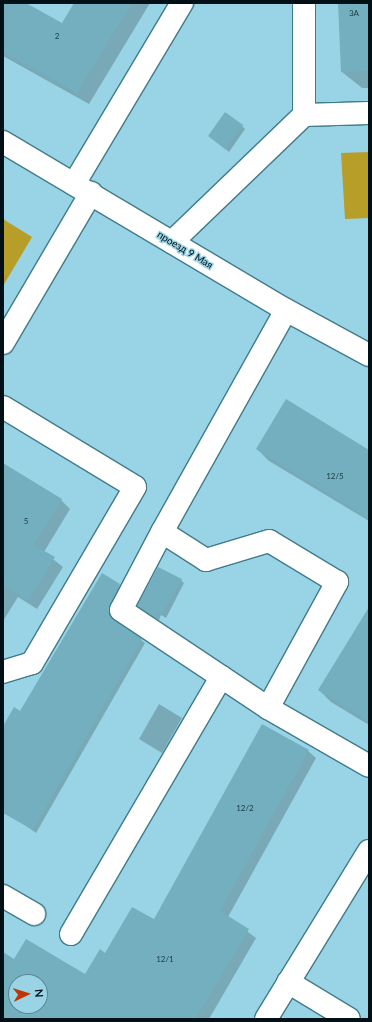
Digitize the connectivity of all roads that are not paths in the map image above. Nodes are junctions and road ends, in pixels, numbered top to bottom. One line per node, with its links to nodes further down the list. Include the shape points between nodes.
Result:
1 (182, 3): 6 (street)
2 (304, 3): 4 (street)
3 (369, 113): 4 (street)
4 (304, 115): 7 (street)
5 (3, 142): 6 (street, проезд 9 Мая)
6 (82, 189): 7 (street, проезд 9 Мая); 9 (street)
7 (172, 242): 8 (street, проезд 9 Мая)
8 (286, 310): 10 (street, проезд 9 Мая); 12 (street)
9 (3, 343)
10 (369, 355)
11 (3, 407): 13 (street, via 135,487 32,663)
12 (162, 532): 14 (street, via 121,610); 15 (street, via 206,560 269,542 337,582)
13 (3, 672)
14 (221, 677): 15 (street); 20 (street)
15 (268, 708): 16 (street)
16 (369, 766)
17 (369, 851): 21 (street)
18 (3, 896): 19 (street)
19 (34, 914)
20 (71, 934)
21 (288, 982): 22 (street); 23 (street)
22 (266, 1019)
23 (349, 1019)

